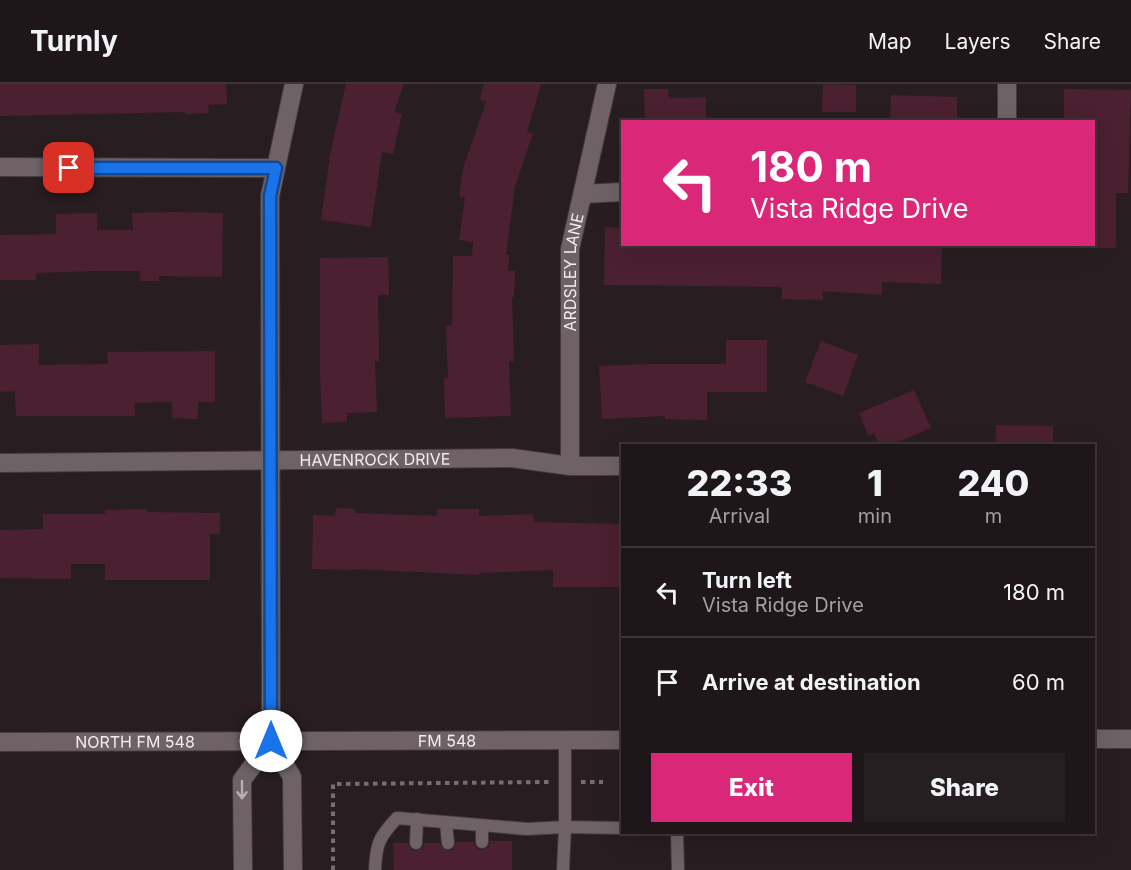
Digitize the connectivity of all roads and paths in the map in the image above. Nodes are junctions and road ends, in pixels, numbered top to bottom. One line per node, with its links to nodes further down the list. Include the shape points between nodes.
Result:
1 (294, 84): 6 (street)
2 (607, 84): 8 (street, ARDSLEY LANE)
3 (1007, 84): 4 (street)
4 (1007, 120)
5 (0, 167): 6 (street)
6 (276, 168): 9 (street, via 270,196)
7 (621, 192): 8 (street)
8 (583, 194): 11 (street, ARDSLEY LANE, via 570,249)
9 (270, 460): 10 (street, HAVENROCK DRIVE); 11 (street, HAVENROCK DRIVE, via 512,458); 17 (street)
10 (0, 463)
11 (570, 466): 12 (street, HAVENROCK DRIVE)
12 (621, 466)
13 (1095, 739): 14 (street)
14 (1131, 739)
15 (565, 740): 16 (street, FM 548 / FM 548); 17 (street, FM 548 / FM 548); 19 (lane)
16 (621, 740)
17 (271, 741): 18 (street, NORTH FM 548 / FM 548); 30 (street, one-way to 30, via 242,780); 31 (street, via 292,777)
18 (0, 742)
19 (566, 782): 20 (path); 24 (lane); 32 (path, via 333,784)
20 (603, 782)
21 (417, 819): 22 (lane); 28 (lane); 33 (lane, via 397,818 381,835)
22 (446, 823): 23 (lane); 29 (lane)
23 (482, 826): 24 (lane, via 527,830); 27 (lane)
24 (565, 827): 25 (lane); 34 (lane)
25 (621, 828)
26 (676, 834): 35 (lane)
27 (482, 842)
28 (416, 843)
29 (448, 843)
30 (243, 870)
31 (293, 870)
32 (333, 870)
33 (375, 870)
34 (563, 870)
35 (678, 870)

